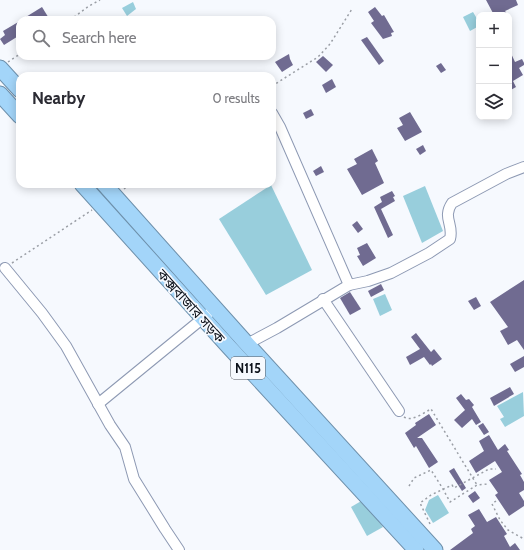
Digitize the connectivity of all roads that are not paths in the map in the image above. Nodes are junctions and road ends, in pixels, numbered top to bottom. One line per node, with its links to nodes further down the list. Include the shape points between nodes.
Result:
1 (2, 66): 2 (highway)
2 (16, 85)
3 (0, 94): 4 (highway)
4 (16, 112)
5 (276, 120): 10 (street)
6 (524, 167): 10 (street, via 452,203 447,217 451,226 450,239 390,272)
7 (86, 188): 13 (highway, কক্সবাজার সড়ক / N115)
8 (107, 188): 12 (highway, কক্সবাজার সড়ক / N115)
9 (5, 268): 15 (street, via 66,346)
10 (349, 285): 11 (street)
11 (323, 300): 14 (street); 16 (street)
12 (215, 307): 13 (street); 14 (highway, কক্সবাজার সড়ক / N115)
13 (203, 319): 15 (street); 18 (highway, কক্সবাজার সড়ক / N115)
14 (247, 344): 19 (highway, কক্সবাজার সড়ক / N115)
15 (98, 404): 17 (street, via 125,447 134,479)
16 (399, 411)
17 (179, 550)
18 (416, 550)
19 (435, 550)

